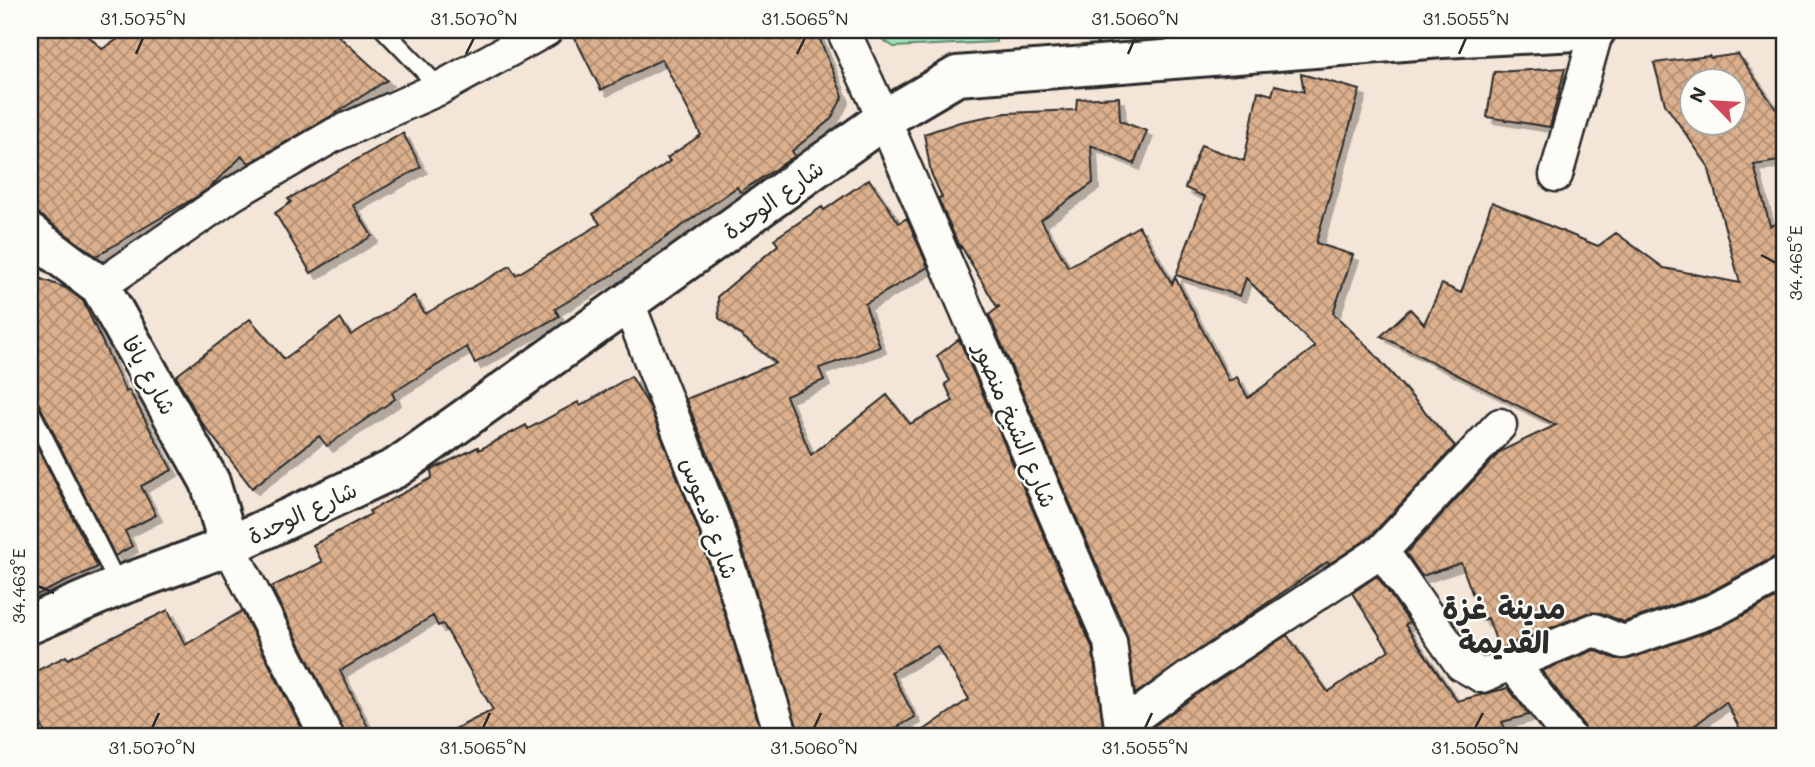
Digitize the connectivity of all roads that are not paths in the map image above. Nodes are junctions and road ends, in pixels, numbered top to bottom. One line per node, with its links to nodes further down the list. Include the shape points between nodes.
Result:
1 (384, 30): 5 (lane)
2 (546, 30): 5 (street)
3 (843, 30): 6 (street, شارع الشيخ منصور)
4 (1596, 30): 6 (main road, شارع الوحدة, via 957,76); 7 (street)
5 (440, 88): 9 (street, via 311,148 231,195)
6 (884, 119): 10 (main road, شارع الوحدة); 19 (street, شارع الشيخ منصور, via 1110,642)
7 (1556, 175)
8 (30, 234): 9 (main road, شارع يافا)
9 (100, 286): 13 (main road, شارع يافا, via 210,482)
10 (628, 303): 13 (main road, شارع الوحدة, via 396,468); 21 (street, شارع فدعوس, via 716,526)
11 (30, 409): 16 (lane)
12 (1500, 425): 14 (street)
13 (229, 546): 16 (main road, شارع الوحدة); 20 (street)
14 (1382, 551): 18 (street, via 1461,664 1482,676); 19 (street, via 1187,679)
15 (1785, 572): 18 (street, via 1715,610 1623,642 1594,630)
16 (119, 586): 17 (main road, شارع الوحدة)
17 (30, 624)
18 (1512, 663): 22 (street)
19 (1123, 732)
20 (327, 737)
21 (782, 737)
22 (1569, 737)

